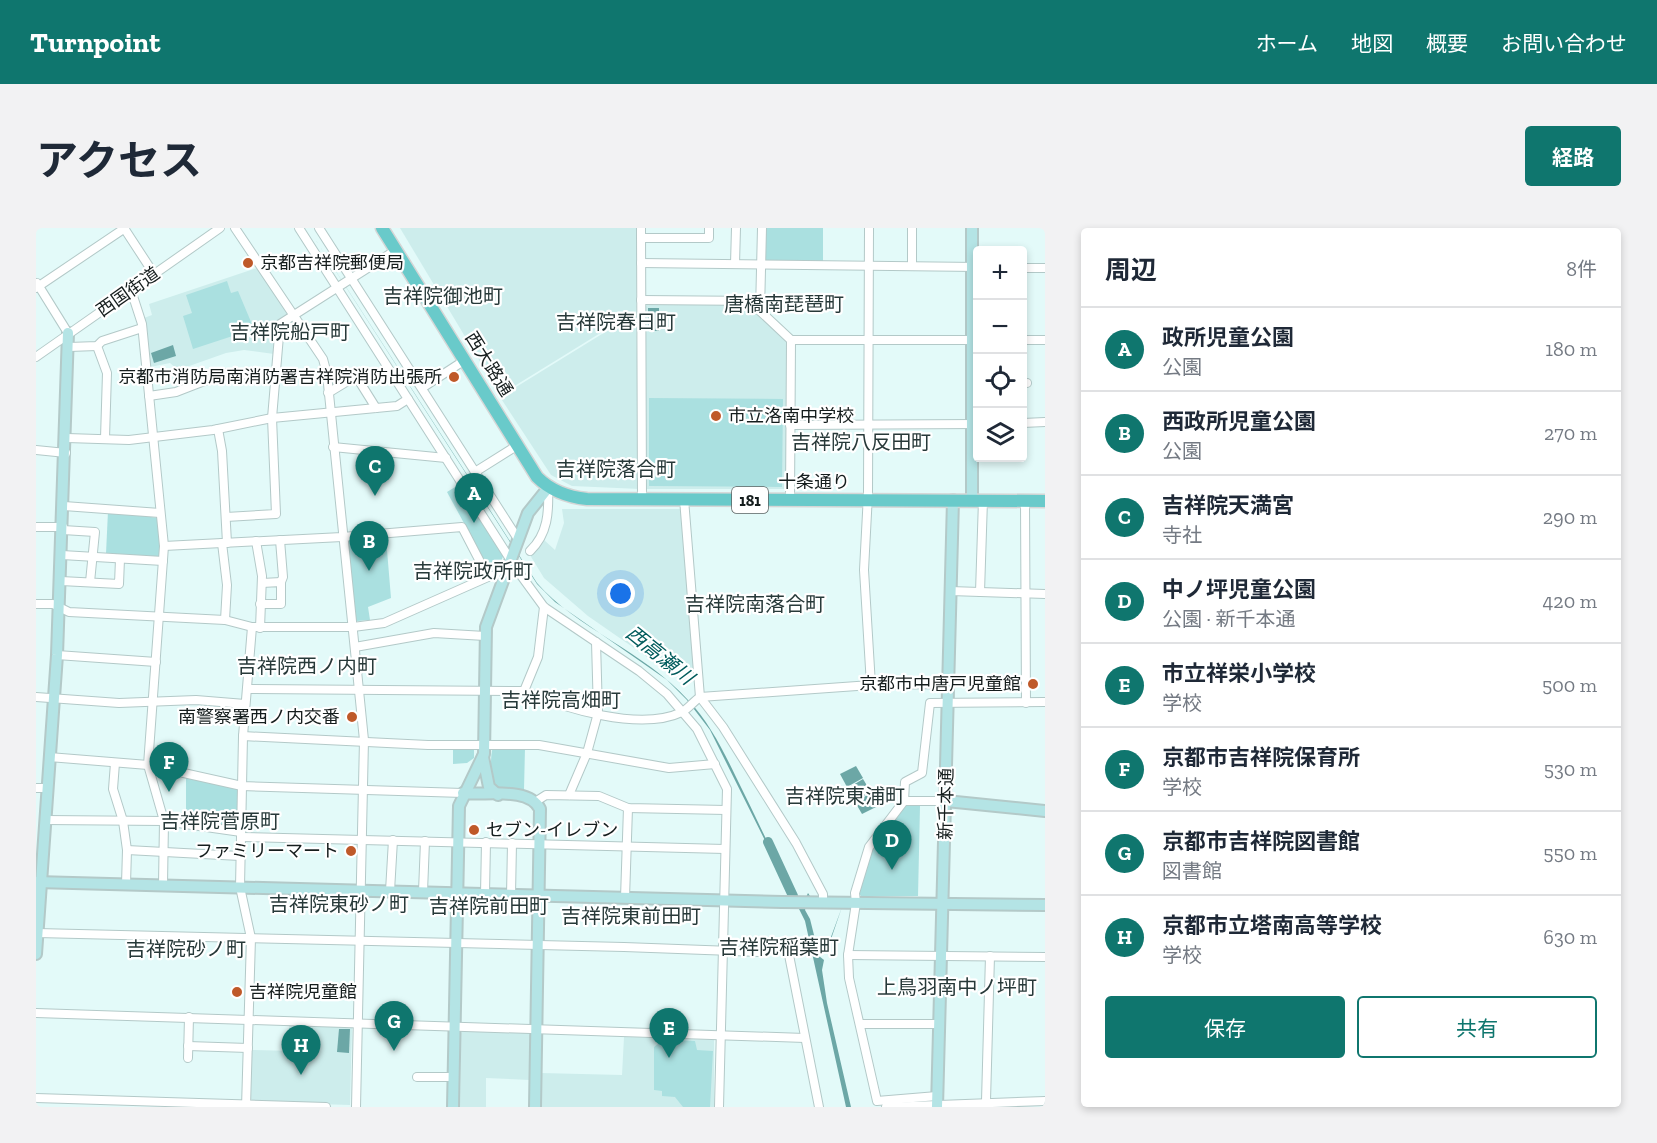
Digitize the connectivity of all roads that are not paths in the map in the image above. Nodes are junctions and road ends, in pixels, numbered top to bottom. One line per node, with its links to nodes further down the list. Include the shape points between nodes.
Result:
1 (124, 228): 25 (street); 27 (street)
2 (220, 228): 25 (street, 西国街道)
3 (235, 228): 32 (street)
4 (299, 228): 28 (street)
5 (319, 228): 26 (street)
6 (382, 228): 16 (main road, 西大路通)
7 (641, 228): 14 (street)
8 (709, 228): 14 (street, via 709,238)
9 (736, 228): 18 (street)
10 (762, 228): 19 (street)
11 (869, 228): 20 (street)
12 (912, 228): 21 (street)
13 (972, 228): 15 (street)
14 (641, 238): 17 (street)
15 (973, 246)
16 (396, 250): 26 (street); 44 (main road, 西大路通)
17 (641, 263): 18 (street); 30 (street)
18 (735, 264): 19 (street)
19 (761, 264): 20 (street); 31 (street)
20 (869, 266): 21 (street); 36 (street)
21 (912, 266): 22 (street)
22 (973, 267)
23 (1027, 268): 24 (street)
24 (1045, 268)
25 (154, 274): 29 (street, 西国街道)
26 (352, 279): 28 (street); 46 (street)
27 (37, 285): 34 (street)
28 (338, 288): 32 (street); 49 (street)
29 (130, 290): 33 (street); 34 (street, 西国街道)
30 (641, 300): 31 (street); 71 (street)
31 (760, 301): 35 (street, via 760,311)
32 (294, 316): 45 (street, via 280,324); 47 (street, via 323,359)
33 (142, 328): 40 (street); 48 (street)
34 (68, 333): 41 (street); 43 (street, 西国街道)
35 (791, 340): 36 (street); 58 (street)
36 (868, 340): 37 (street); 55 (street)
37 (973, 340)
38 (1027, 340): 39 (street)
39 (1045, 340)
40 (97, 346): 41 (street); 62 (street, via 107,373)
41 (69, 347): 61 (street)
42 (975, 354): 51 (street)
43 (36, 357)
44 (465, 360): 46 (street); 63 (main road, 西大路通)
45 (276, 376): 48 (street, via 225,373 176,392); 53 (street)
46 (422, 388): 69 (street)
47 (328, 393): 50 (street, via 356,376); 52 (street)
48 (149, 396): 60 (street)
49 (408, 399): 50 (street, via 397,406); 67 (street)
50 (376, 408): 52 (street)
51 (975, 408)
52 (329, 412): 53 (street); 64 (street)
53 (272, 418): 59 (street); 81 (street, via 276,514)
54 (1045, 422): 56 (street)
55 (868, 423): 57 (street); 58 (street); 76 (street)
56 (1027, 423)
57 (973, 424)
58 (790, 425): 73 (street)
59 (218, 429): 60 (street); 81 (street)
60 (153, 437): 62 (street); 80 (street)
61 (67, 438): 62 (street); 66 (street)
62 (105, 438)
63 (518, 445): 69 (street); 70 (main road, 西大路通)
64 (333, 447): 67 (street); 84 (street)
65 (36, 450): 66 (street)
66 (66, 453): 79 (street)
67 (446, 458): 93 (street)
68 (976, 462): 75 (street)
69 (475, 472): 86 (street)
70 (548, 488): 71 (main road, 十条通り / 181, via 578,498); 86 (street, via 531,507); 90 (street, via 549,509 542,540)
71 (642, 499): 72 (main road, 十条通り / 181)
72 (684, 499): 73 (main road, 十条通り / 181); 127 (street)
73 (790, 500): 76 (main road, 十条通り / 181)
74 (953, 500): 75 (main road, 十条通り / 181); 76 (main road, 十条通り / 181); 102 (street, 新千本通)
75 (977, 500): 77 (main road, 十条通り / 181); 103 (street)
76 (867, 501): 120 (street, via 864,570)
77 (1024, 501): 78 (main road, 十条通り / 181); 104 (street)
78 (1045, 501)
79 (64, 506): 80 (street); 83 (street)
80 (160, 513): 89 (street)
81 (226, 517): 88 (street)
82 (36, 527): 83 (street)
83 (63, 529): 91 (street); 92 (street, via 94,532)
84 (342, 537): 85 (street); 97 (street, via 462,527); 112 (street)
85 (280, 540): 87 (street); 100 (street)
86 (517, 540): 93 (street)
87 (256, 541): 88 (street); 101 (street)
88 (224, 543): 89 (street); 111 (street)
89 (164, 546): 95 (street)
90 (530, 551)
91 (62, 555): 92 (street); 98 (street)
92 (92, 557): 94 (street); 99 (street)
93 (510, 558): 96 (street); 109 (street)
94 (120, 559): 95 (street); 99 (street, via 119,584)
95 (163, 561): 110 (street)
96 (504, 573): 97 (street); 114 (street)
97 (488, 577): 112 (street, via 384,623)
98 (61, 581): 99 (street); 108 (street)
99 (90, 582)
100 (281, 582): 101 (street); 107 (street, via 281,604)
101 (262, 583): 107 (street)
102 (950, 591): 103 (street); 119 (street, 新千本通)
103 (980, 592): 104 (street)
104 (1026, 593): 105 (street); 129 (street)
105 (1045, 594)
106 (36, 604): 108 (street)
107 (260, 604): 113 (street)
108 (60, 607): 110 (street, via 69,612); 117 (street)
109 (544, 607): 115 (street); 123 (street, via 538,657)
110 (160, 616): 111 (street); 118 (street)
111 (225, 620): 113 (street)
112 (353, 627): 113 (street); 116 (street)
113 (256, 628): 121 (street)
114 (485, 636): 116 (street, via 434,633); 124 (street)
115 (596, 642): 133 (street, via 654,682); 134 (street)
116 (355, 647): 122 (street)
117 (57, 656): 118 (street); 126 (street)
118 (156, 662): 131 (street)
119 (948, 684): 120 (street); 128 (street, 新千本通)
120 (871, 685): 127 (street)
121 (247, 689): 122 (street); 132 (street)
122 (360, 691): 124 (street); 136 (street)
123 (524, 691): 124 (street); 134 (street, via 556,705)
124 (485, 692): 137 (street)
125 (36, 697): 126 (street)
126 (54, 697): 131 (street); 139 (street)
127 (699, 698): 133 (street); 185 (street, via 723,728 796,843 823,894)
128 (947, 702): 129 (street); 150 (street, via 930,703 922,773 905,782); 151 (street, 新千本通)
129 (1026, 702): 130 (street)
130 (1045, 702)
131 (153, 704): 132 (street, via 196,700); 143 (street)
132 (245, 704): 135 (street)
133 (683, 711): 134 (street, via 639,719); 142 (street)
134 (598, 713): 138 (street)
135 (243, 736): 136 (street); 144 (street)
136 (364, 740): 137 (street); 146 (street)
137 (484, 745): 138 (street, via 539,745); 140 (street)
138 (587, 753): 142 (street, via 669,768); 149 (street)
139 (50, 757): 141 (street); 145 (street)
140 (483, 757): 147 (street); 148 (street, via 489,787)
141 (115, 763): 143 (street); 157 (street, via 113,789)
142 (715, 764): 154 (street, via 727,789)
143 (148, 765): 144 (street); 158 (street)
144 (242, 786): 146 (street); 159 (street)
145 (42, 788): 156 (street)
146 (363, 790): 147 (street); 160 (street)
147 (463, 793): 148 (street); 163 (street)
148 (498, 795): 152 (street, via 524,796)
149 (569, 795): 152 (street, via 546,795); 153 (street, via 599,796)
150 (904, 801): 151 (street); 186 (street, via 868,848)
151 (946, 801): 155 (street); 187 (street, 新千本通)
152 (535, 802): 166 (street, via 541,814)
153 (628, 808): 154 (street); 167 (street)
154 (726, 810): 168 (street)
155 (1045, 811)
156 (45, 820): 157 (street); 172 (street)
157 (123, 821): 158 (street); 169 (street)
158 (164, 821): 159 (street); 170 (street)
159 (241, 835): 160 (street); 171 (street)
160 (363, 839): 161 (street); 176 (street)
161 (393, 840): 162 (street); 177 (street)
162 (424, 841): 163 (street); 178 (street)
163 (458, 842): 164 (street); 179 (street)
164 (486, 842): 165 (street); 180 (street)
165 (512, 843): 166 (street); 181 (street)
166 (540, 844): 167 (street); 182 (street)
167 (628, 846): 168 (street); 183 (street)
168 (725, 849): 184 (street)
169 (127, 850): 170 (street); 173 (street)
170 (164, 852): 171 (street); 174 (street)
171 (240, 856): 175 (street)
172 (38, 882): 173 (street); 189 (street)
173 (126, 884): 174 (street)
174 (163, 885): 175 (street)
175 (240, 887): 176 (street); 190 (street)
176 (360, 890): 177 (street); 191 (street)
177 (390, 891): 178 (street)
178 (423, 892): 179 (street)
179 (456, 893): 180 (street); 192 (street)
180 (485, 894): 181 (street)
181 (511, 894): 182 (street)
182 (540, 895): 183 (street); 193 (street)
183 (625, 898): 184 (street)
184 (724, 900): 185 (street); 194 (street)
185 (823, 902): 186 (street)
186 (853, 903): 187 (street); 196 (street)
187 (943, 903): 188 (street); 197 (street, 新千本通)
188 (1045, 904)
189 (37, 928): 190 (street); 195 (street)
190 (251, 938): 191 (street); 202 (street)
191 (359, 942): 192 (street); 203 (street)
192 (456, 944): 193 (street); 206 (street)
193 (537, 945): 194 (street); 207 (street)
194 (722, 950): 208 (street); 209 (street, via 759,952 787,945)
195 (36, 954)
196 (848, 955): 197 (street); 204 (street)
197 (942, 956): 198 (street); 205 (street, 新千本通)
198 (990, 956): 199 (street); 216 (street)
199 (1045, 957)
200 (36, 1013): 201 (street)
201 (189, 1017): 202 (street); 210 (street)
202 (249, 1019): 203 (street); 211 (street)
203 (357, 1022): 206 (street); 221 (street)
204 (860, 1024): 205 (street); 218 (street, via 877,1101)
205 (940, 1024): 218 (street, 新千本通)
206 (454, 1026): 207 (street); 214 (street)
207 (537, 1029): 208 (street); 223 (street)
208 (721, 1036): 209 (street); 224 (street)
209 (805, 1038): 225 (street)
210 (188, 1046): 211 (street); 212 (street)
211 (248, 1048): 219 (street)
212 (188, 1058)
213 (417, 1077): 214 (street)
214 (453, 1077): 222 (street)
215 (36, 1098): 219 (street)
216 (986, 1101): 217 (street); 218 (street)
217 (1045, 1101)
218 (937, 1102): 226 (street)
219 (246, 1105): 220 (street)
220 (326, 1107)
221 (356, 1107)
222 (453, 1107)
223 (535, 1107)
224 (719, 1107)
225 (819, 1107)
226 (886, 1107)

